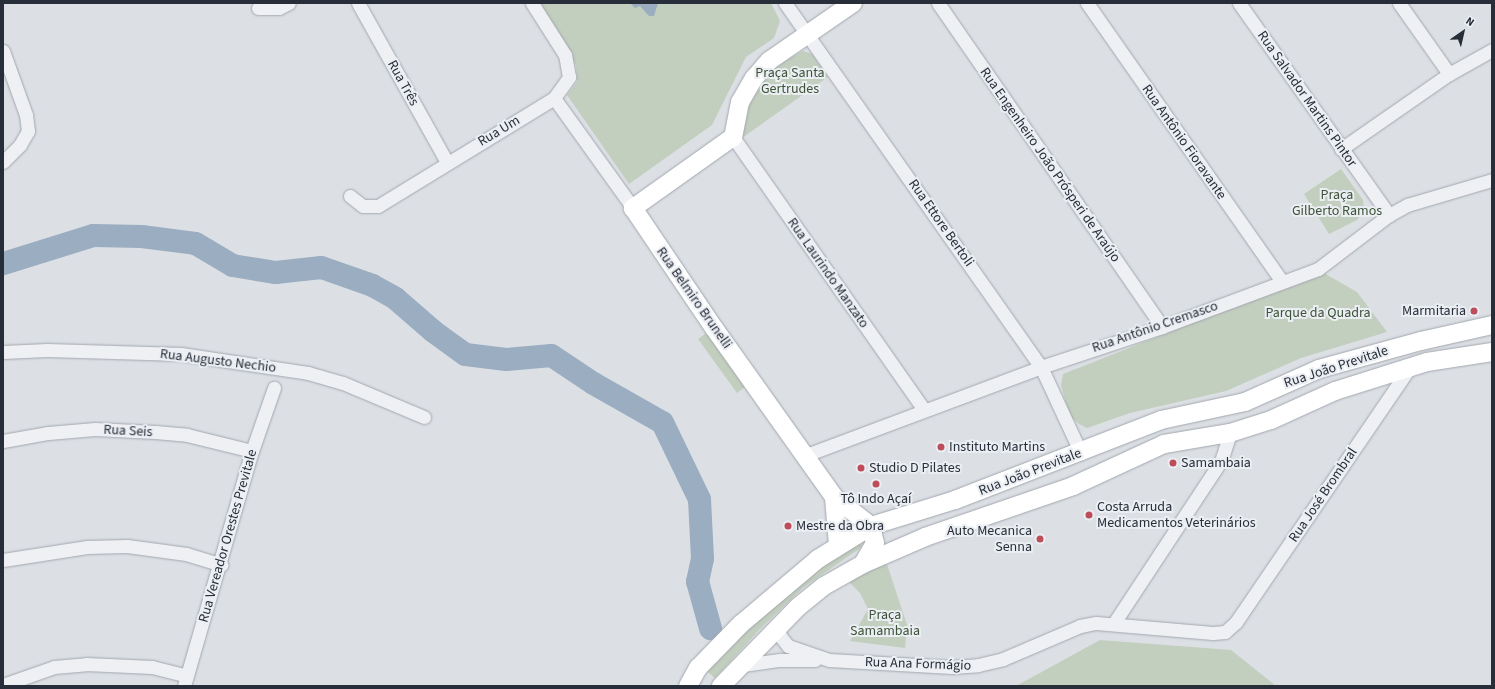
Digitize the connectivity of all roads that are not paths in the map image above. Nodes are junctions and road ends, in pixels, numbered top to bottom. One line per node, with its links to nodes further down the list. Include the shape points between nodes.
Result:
1 (289, 3): 10 (street, via 279,8)
2 (358, 3): 19 (street, Rua Três)
3 (532, 3): 15 (street, Rua Um, via 565,55 569,77)
4 (785, 3): 11 (street, Rua Ettore Bertoli)
5 (853, 3): 11 (main road)
6 (938, 3): 26 (street, Rua Engenheiro João Prósperi de Araújo)
7 (1086, 3): 24 (street, Rua Antônio Fioravante)
8 (1239, 3): 17 (street, Rua Salvador Martins Pintor)
9 (1399, 3): 14 (street)
10 (258, 8)
11 (808, 33): 16 (main road, via 769,61 754,78 740,102); 29 (street, Rua Ettore Bertoli)
12 (1492, 50): 14 (street)
13 (3, 51): 18 (street, via 26,115 28,131 20,145)
14 (1449, 74): 17 (street)
15 (554, 98): 19 (street, Rua Um); 22 (street, Rua Belmiro Brunelli)
16 (733, 136): 22 (main road); 32 (street, Rua Laurindo Manzato)
17 (1341, 149): 23 (street, Rua Salvador Martins Pintor)
18 (3, 162)
19 (447, 162): 21 (street, Rua Um, via 378,206 362,206)
20 (1492, 180): 23 (street, Rua Antônio Cremasco, via 1408,205)
21 (350, 196)
22 (633, 208): 38 (main road, Rua Belmiro Brunelli, via 714,328)
23 (1390, 215): 24 (street, Rua Antônio Cremasco, via 1318,269)
24 (1282, 282): 26 (street, Rua Antônio Cremasco)
25 (1492, 325): 37 (main road, Rua João Previtale, via 1319,369 1245,402 1161,420)
26 (1162, 327): 29 (street, Rua Antônio Cremasco)
27 (3, 352): 33 (street, Rua Augusto Nechio, via 47,350 181,354 301,372 343,383)
28 (1492, 352): 30 (main road, Rua João Previtale, via 1427,362)
29 (1041, 367): 32 (street, Rua Antônio Cremasco); 37 (street, Rua Ettore Bertoli)
30 (1409, 368): 34 (main road, Rua João Previtale, via 1335,391 1271,420); 45 (street, Rua José Brombral)
31 (274, 388): 36 (street, Rua Vereador Orestes Previtale)
32 (924, 410): 38 (street, Rua Antônio Cremasco)
33 (424, 417)
34 (1230, 432): 43 (main road, Rua João Previtale, via 1164,444 1073,486 925,538); 46 (street, via 1221,461)
35 (3, 441): 36 (street, Rua Seis, via 48,433 95,429 155,432 202,438)
36 (252, 451): 44 (street, Rua Vereador Orestes Previtale)
37 (1081, 453): 40 (main road, Rua João Previtale, via 955,500)
38 (806, 455): 39 (main road, Rua Belmiro Brunelli)
39 (834, 497): 40 (main road, Rua Belmiro Brunelli); 41 (main road, Rua Belmiro Brunelli)
40 (871, 526): 41 (main road, Rua João Previtale); 43 (main road, via 876,543)
41 (838, 546): 50 (main road, Rua João Previtale, via 818,559 741,624)
42 (3, 560): 44 (street, via 87,547 127,546 186,554)
43 (863, 564): 47 (main road, Rua João Previtale, via 824,586)
44 (221, 565): 51 (street, Rua Vereador Orestes Previtale)
45 (1236, 622): 46 (street, Rua Ana Formágio, via 1225,632 1213,633)
46 (1114, 623): 48 (street, Rua Ana Formágio, via 1080,626 1003,659 978,665 952,667)
47 (778, 626): 48 (street, Rua Ana Formágio, via 780,636 788,646); 49 (main road, Rua João Previtale)
48 (829, 660): 49 (street, via 780,660)
49 (742, 665): 55 (main road, Rua João Previtale)
50 (698, 668): 53 (main road, Rua João Previtale); 54 (main road, via 697,678)
51 (186, 681): 52 (street, via 152,667 86,664 54,667)
52 (3, 684)
53 (688, 686)
54 (701, 686)
55 (721, 686)

